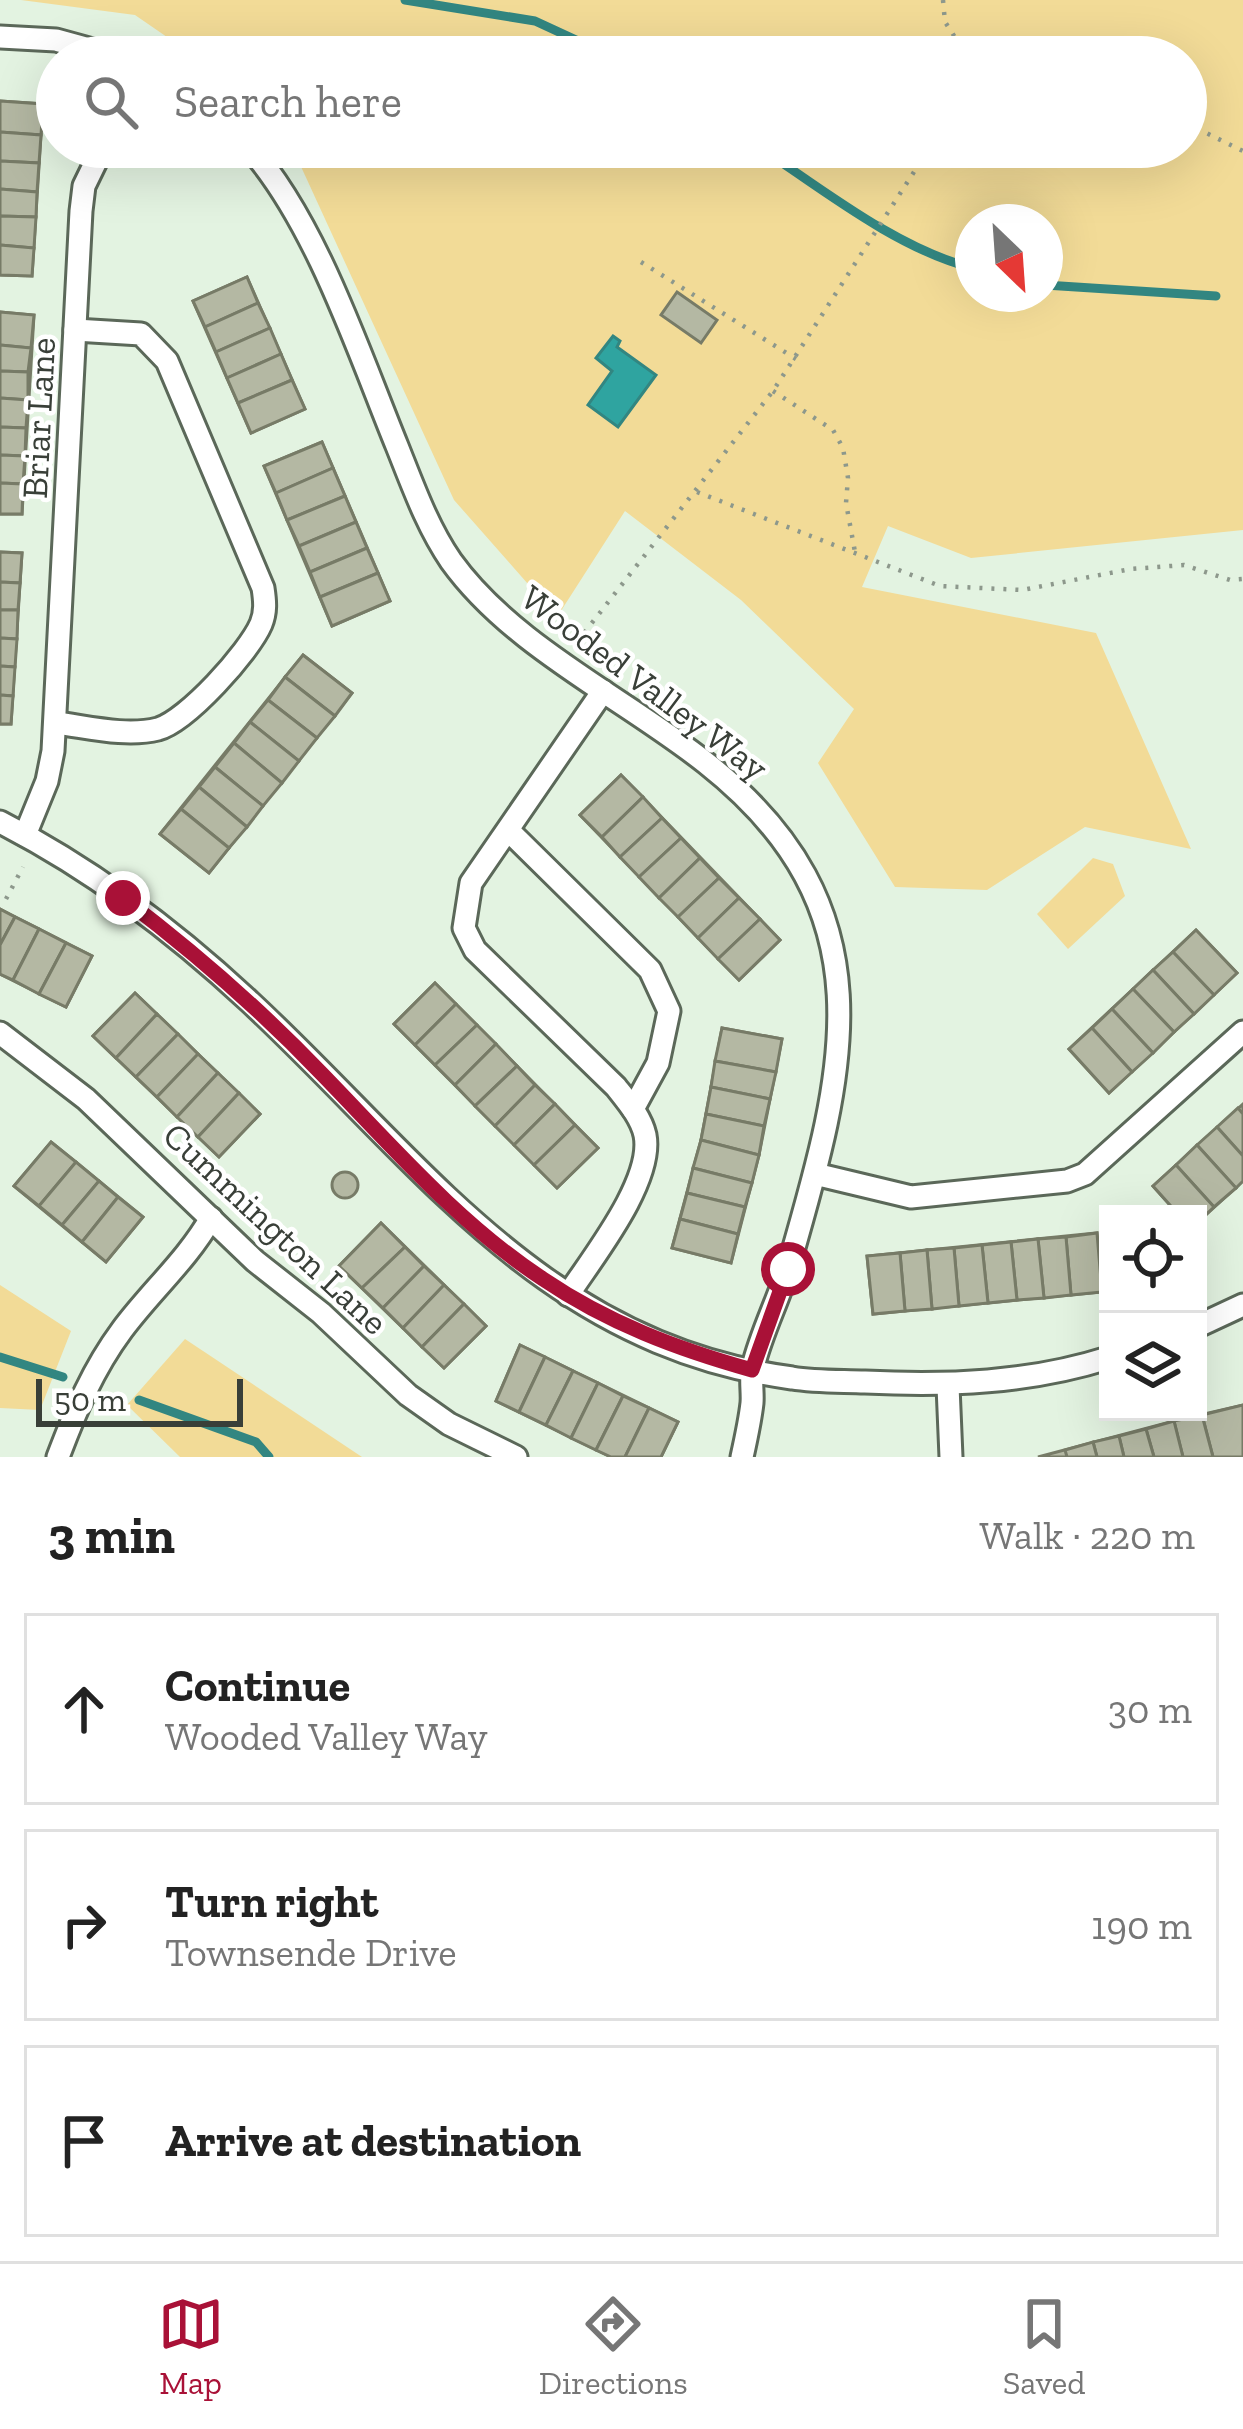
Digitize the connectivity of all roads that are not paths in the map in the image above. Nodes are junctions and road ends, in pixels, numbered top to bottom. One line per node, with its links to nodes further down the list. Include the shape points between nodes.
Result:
1 (0, 37): 2 (street)
2 (36, 39)
3 (93, 168): 5 (street, Briar Lane, via 84,186)
4 (265, 168): 6 (street, Wooded Valley Way, via 304,230 436,536 490,605)
5 (75, 329): 7 (street, Briar Lane); 7 (street, via 141,334 167,361 266,605 254,637 174,724 130,732)
6 (603, 691): 9 (street); 14 (street, Wooded Valley Way, via 753,805 791,852 820,908 837,968 842,1033)
7 (56, 723): 10 (street, Briar Lane, via 47,781)
8 (0, 822): 10 (street)
9 (509, 831): 13 (street, via 650,970 669,1011 658,1063); 13 (street, via 471,884 464,928 476,950)
10 (25, 835): 16 (street, via 209,965 454,1208)
11 (1243, 1032): 14 (street, via 1085,1174 1067,1181 911,1197)
12 (0, 1033): 15 (street, Cummington Lane, via 86,1099)
13 (633, 1109): 16 (street, via 646,1137 640,1174)
14 (815, 1174): 20 (street, Wooded Valley Way)
15 (211, 1218): 22 (street, via 110,1348); 23 (street, Cummington Lane, via 407,1395)
16 (568, 1295): 20 (street, via 652,1339)
17 (1243, 1305): 18 (street)
18 (1207, 1323)
19 (1099, 1361): 21 (street)
20 (752, 1370): 21 (street); 24 (street)
21 (948, 1386): 25 (street)
22 (58, 1457)
23 (516, 1457)
24 (742, 1457)
25 (950, 1457)

